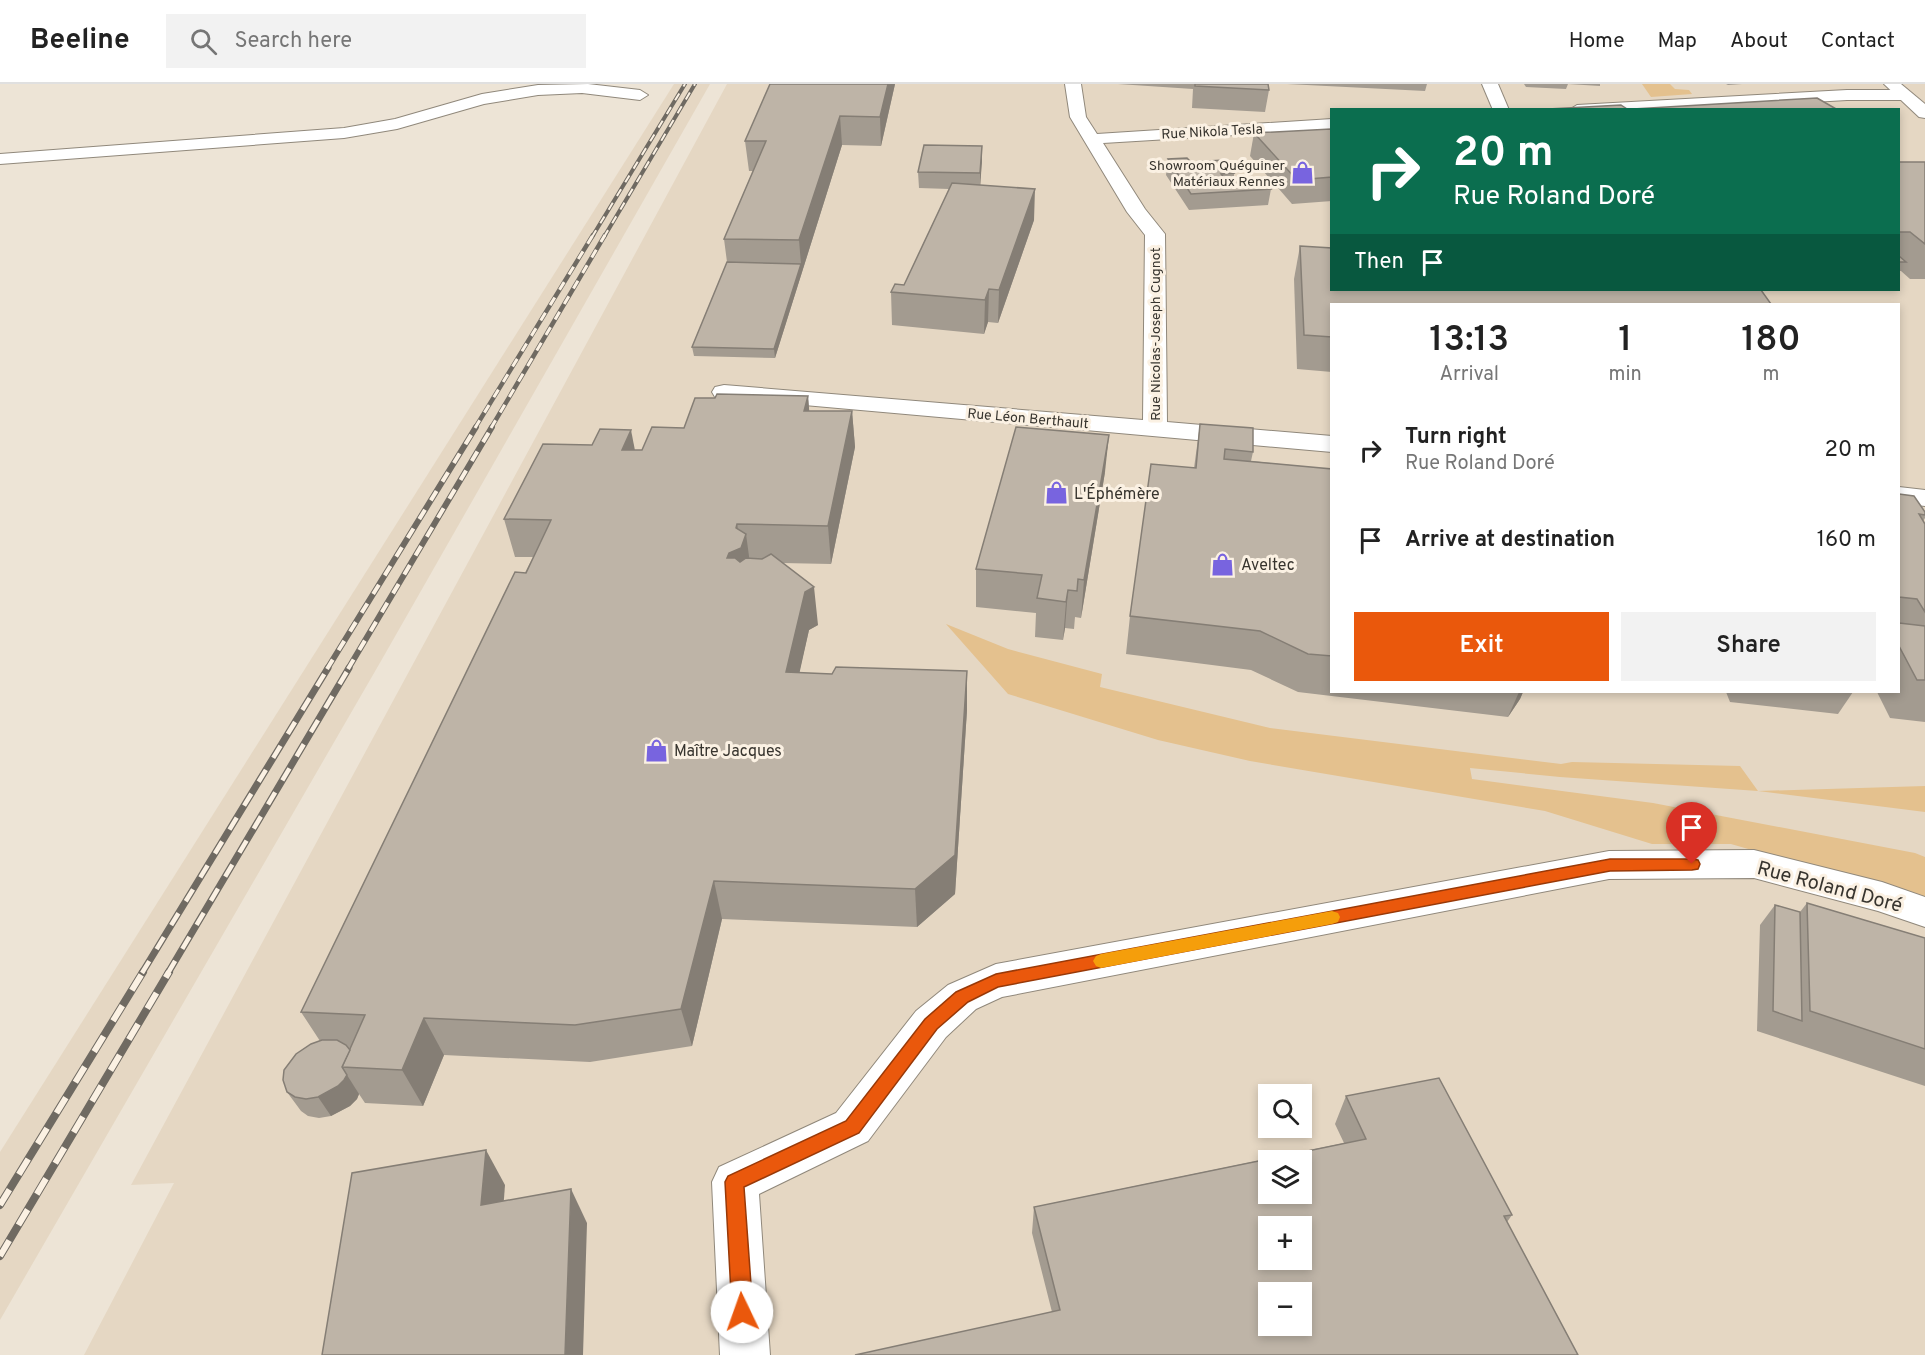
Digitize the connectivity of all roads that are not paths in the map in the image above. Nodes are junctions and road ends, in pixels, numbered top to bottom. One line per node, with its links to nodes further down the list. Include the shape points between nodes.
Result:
1 (1073, 84): 10 (street, Rue Nicolas-Joseph Cugnot, via 1078,117)
2 (1490, 84): 6 (street)
3 (1892, 84): 5 (street)
4 (640, 95): 11 (street, via 582,88 538,90 482,99 397,124 344,133)
5 (1905, 95): 7 (street); 8 (street)
6 (1501, 108)
7 (1612, 108)
8 (1925, 113)
9 (1330, 124): 10 (street, Rue Nikola Tesla)
10 (1092, 139): 13 (street, Rue Nicolas-Joseph Cugnot, via 1155,234)
11 (0, 159)
12 (724, 392): 13 (street, Rue Léon Berthault)
13 (1155, 428): 14 (street, Rue Léon Berthault)
14 (1330, 444)
15 (1900, 495): 16 (street)
16 (1925, 498)
17 (1925, 912): 18 (street, Rue Roland Doré, via 1754,864 1610,865 996,981 962,997 931,1024 852,1127 735,1182)
18 (745, 1355)

